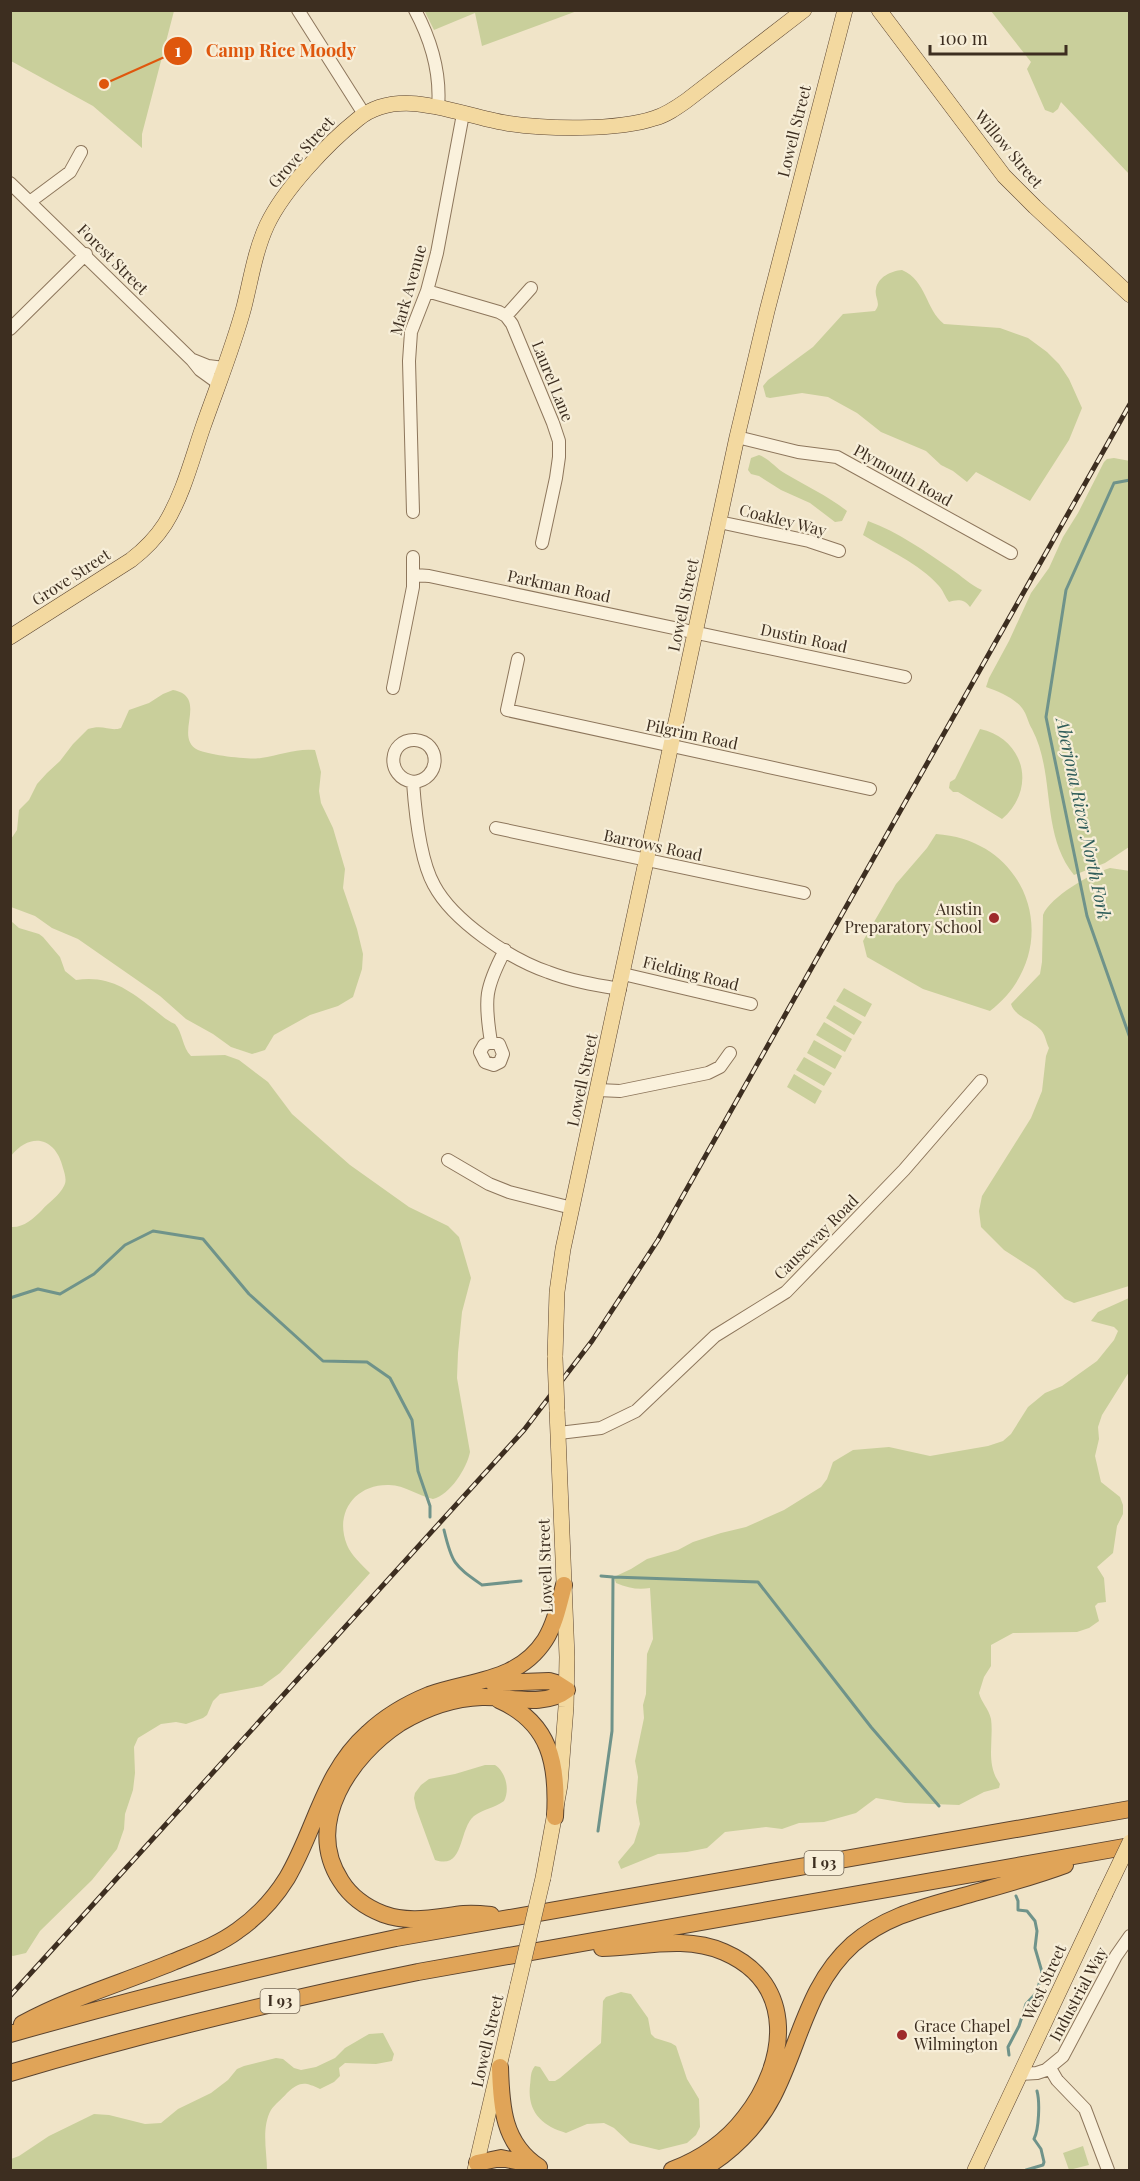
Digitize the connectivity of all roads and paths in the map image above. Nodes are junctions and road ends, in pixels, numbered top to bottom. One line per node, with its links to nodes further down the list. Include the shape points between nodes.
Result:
1 (298, 10): 7 (street)
2 (415, 10): 6 (street, via 433,55)
3 (804, 10): 8 (main road, Grove Street, via 686,101 654,119 551,127)
4 (845, 10): 21 (main road, Lowell Street)
5 (879, 10): 15 (main road, Willow Street, via 1004,176)
6 (438, 108): 7 (main road, Grove Street, via 396,103); 8 (main road, Grove Street)
7 (364, 114): 19 (main road, Grove Street, via 298,180 268,222)
8 (463, 114): 14 (street, Mark Avenue)
9 (81, 152): 11 (street, via 70,172)
10 (10, 183): 11 (street, Forest Street)
11 (31, 201): 12 (street, Forest Street)
12 (86, 254): 17 (street); 18 (street, Forest Street)
13 (531, 288): 16 (street)
14 (427, 291): 16 (street); 22 (street, Mark Avenue, via 411,332 409,351)
15 (1130, 295)
16 (506, 316): 24 (street, Laurel Lane, via 559,441 556,478)
17 (10, 329)
18 (192, 360): 19 (street); 20 (street, Forest Street)
19 (224, 368): 20 (main road, Grove Street)
20 (218, 383): 30 (main road, Grove Street, via 178,496 160,530 131,560)
21 (737, 437): 23 (main road, Lowell Street); 26 (street, Plymouth Road, via 837,457)
22 (413, 512)
23 (719, 522): 25 (street, Coakley Way); 29 (main road, Lowell Street)
24 (542, 543)
25 (839, 551)
26 (1011, 553)
27 (413, 557): 28 (street)
28 (415, 575): 29 (street, Parkman Road); 33 (street)
29 (695, 632): 32 (street, Dustin Road); 34 (main road, Lowell Street)
30 (10, 637)
31 (518, 659): 34 (street, Pilgrim Road, via 507,710)
32 (905, 677)
33 (393, 688)
34 (671, 746): 36 (street, Pilgrim Road); 38 (main road, Lowell Street)
35 (413, 782): 40 (street, Fielding Road, via 425,859 433,884 450,909)
36 (870, 789)
37 (496, 828): 38 (street, Barrows Road)
38 (647, 860): 39 (street, Barrows Road); 41 (main road, Lowell Street)
39 (804, 893)
40 (505, 950): 41 (street, Fielding Road, via 549,973); 43 (street, via 487,991)
41 (622, 981): 42 (street, Fielding Road); 46 (main road, Lowell Street)
42 (751, 1004)
43 (491, 1042)
44 (730, 1053): 46 (street, via 722,1065 708,1073 620,1091)
45 (981, 1081): 49 (street, Causeway Road, via 896,1178 786,1292 721,1331 636,1411 600,1428)
46 (598, 1090): 48 (main road, Lowell Street)
47 (448, 1160): 48 (street, via 509,1192)
48 (572, 1208): 49 (main road, Lowell Street, bridge, via 558,1284 555,1357)
49 (559, 1432): 50 (main road, Lowell Street)
50 (564, 1585): 51 (highway, via 552,1625 530,1658 504,1674); 52 (main road, Lowell Street)
51 (466, 1685): 52 (highway, via 540,1681 556,1683); 61 (highway, via 408,1704 362,1738 331,1779 287,1877 264,1907 240,1929 200,1952 50,2009)
52 (567, 1690): 53 (highway, via 545,1698); 55 (main road, Lowell Street)
53 (489, 1697): 55 (highway, via 514,1707 542,1734 555,1777); 58 (highway, via 427,1709 399,1724 368,1749 344,1779 335,1798 328,1820 327,1845 334,1869 347,1890 384,1914 414,1920 465,1914)
54 (1130, 1809): 58 (highway, I 93)
55 (555, 1817): 62 (main road, Lowell Street, bridge)
56 (1130, 1844): 57 (highway, I 93); 65 (main road, West Street, bridge)
57 (1106, 1850): 60 (highway, I 93); 69 (highway, via 901,1915 866,1934 838,1959 821,1983 764,2111 735,2145)
58 (525, 1916): 61 (highway, I 93, via 313,1956)
59 (1130, 1936): 63 (street, Industrial Way, via 1067,2050)
60 (554, 1948): 64 (highway, I 93, via 296,1997); 68 (highway, via 665,1942 705,1946 731,1955 747,1966 769,1992 778,2015 779,2040 756,2102 715,2147)
61 (10, 2032)
62 (500, 2067): 66 (main road, Lowell Street); 67 (highway, via 500,2098 506,2126 519,2149)
63 (1050, 2068): 65 (street); 71 (street, via 1085,2109)
64 (10, 2073)
65 (1020, 2074): 70 (main road, West Street)
66 (480, 2168): 67 (highway, via 501,2158)
67 (544, 2169)
68 (672, 2170)
69 (701, 2170)
70 (975, 2170)
71 (1108, 2170)

